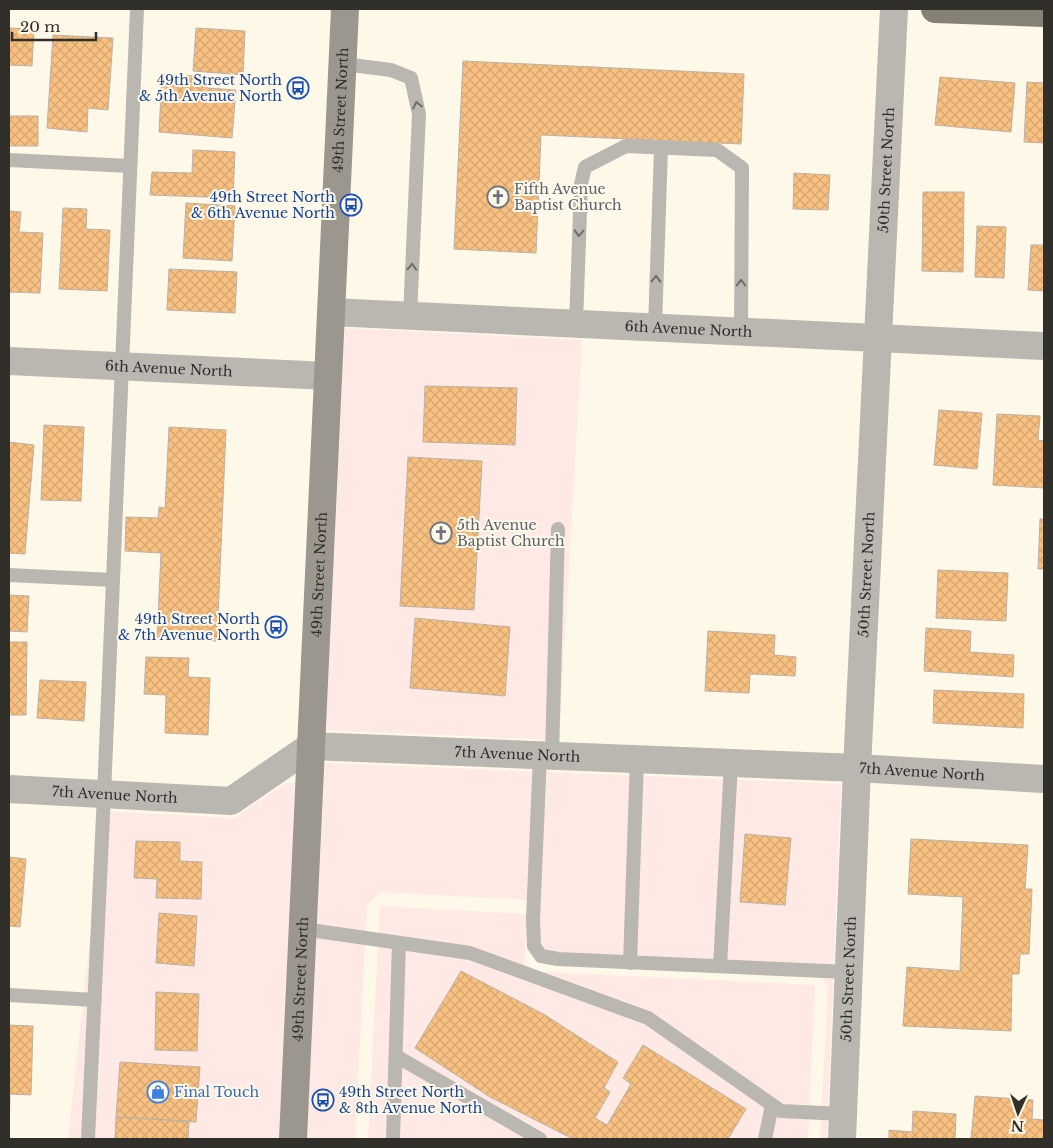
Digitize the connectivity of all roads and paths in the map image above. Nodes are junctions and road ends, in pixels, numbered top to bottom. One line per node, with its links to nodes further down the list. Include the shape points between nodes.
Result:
1 (137, 9): 9 (lane)
2 (345, 9): 6 (main road, 49th Street North)
3 (894, 9): 15 (street, 50th Street North)
4 (935, 9): 5 (main road)
5 (1044, 14)
6 (343, 64): 10 (main road, 49th Street North); 11 (lane, one-way to 6, via 419,114 411,78 391,70)
7 (661, 148): 12 (lane, one-way to 12, via 626,146 585,167 581,184); 13 (lane, one-way to 7); 14 (lane, one-way to 7, via 742,168 717,150)
8 (9, 160): 9 (lane)
9 (130, 166): 18 (lane)
10 (331, 312): 11 (street, 6th Avenue North); 19 (main road, 49th Street North)
11 (410, 316): 12 (street, 6th Avenue North)
12 (576, 324): 13 (street, 6th Avenue North)
13 (654, 328): 14 (street, 6th Avenue North)
14 (741, 332): 15 (street, 6th Avenue North)
15 (878, 338): 16 (street, 6th Avenue North); 27 (street, 50th Street North)
16 (1044, 346)
17 (9, 361): 18 (street, 6th Avenue North)
18 (122, 366): 19 (street, 6th Avenue North); 22 (lane)
19 (328, 376): 23 (main road, 49th Street North)
20 (558, 529): 24 (lane)
21 (9, 575): 22 (lane)
22 (113, 580): 30 (lane)
23 (311, 746): 24 (street, 7th Avenue North); 30 (street, 7th Avenue North, via 231,802); 31 (main road, 49th Street North)
24 (546, 755): 25 (street, 7th Avenue North); 33 (lane, via 533,919 534,946 541,956 548,959)
25 (637, 759): 26 (street, 7th Avenue North); 33 (lane)
26 (731, 763): 27 (street, 7th Avenue North); 34 (lane)
27 (857, 768): 28 (street, 7th Avenue North); 35 (street, 50th Street North)
28 (1044, 778)
29 (9, 789): 30 (street, 7th Avenue North)
30 (104, 794): 37 (lane)
31 (303, 929): 32 (lane); 42 (main road, 49th Street North)
32 (399, 943): 38 (lane); 39 (lane, via 470,953 648,1018)
33 (630, 963): 34 (lane)
34 (720, 966): 35 (lane)
35 (848, 972): 40 (street, 50th Street North)
36 (9, 995): 37 (lane)
37 (94, 1000): 41 (lane)
38 (396, 1056): 43 (lane); 44 (lane)
39 (772, 1105): 40 (lane, via 781,1111); 45 (lane)
40 (842, 1127)
41 (88, 1139)
42 (293, 1139)
43 (393, 1139)
44 (540, 1139)
45 (764, 1139)

